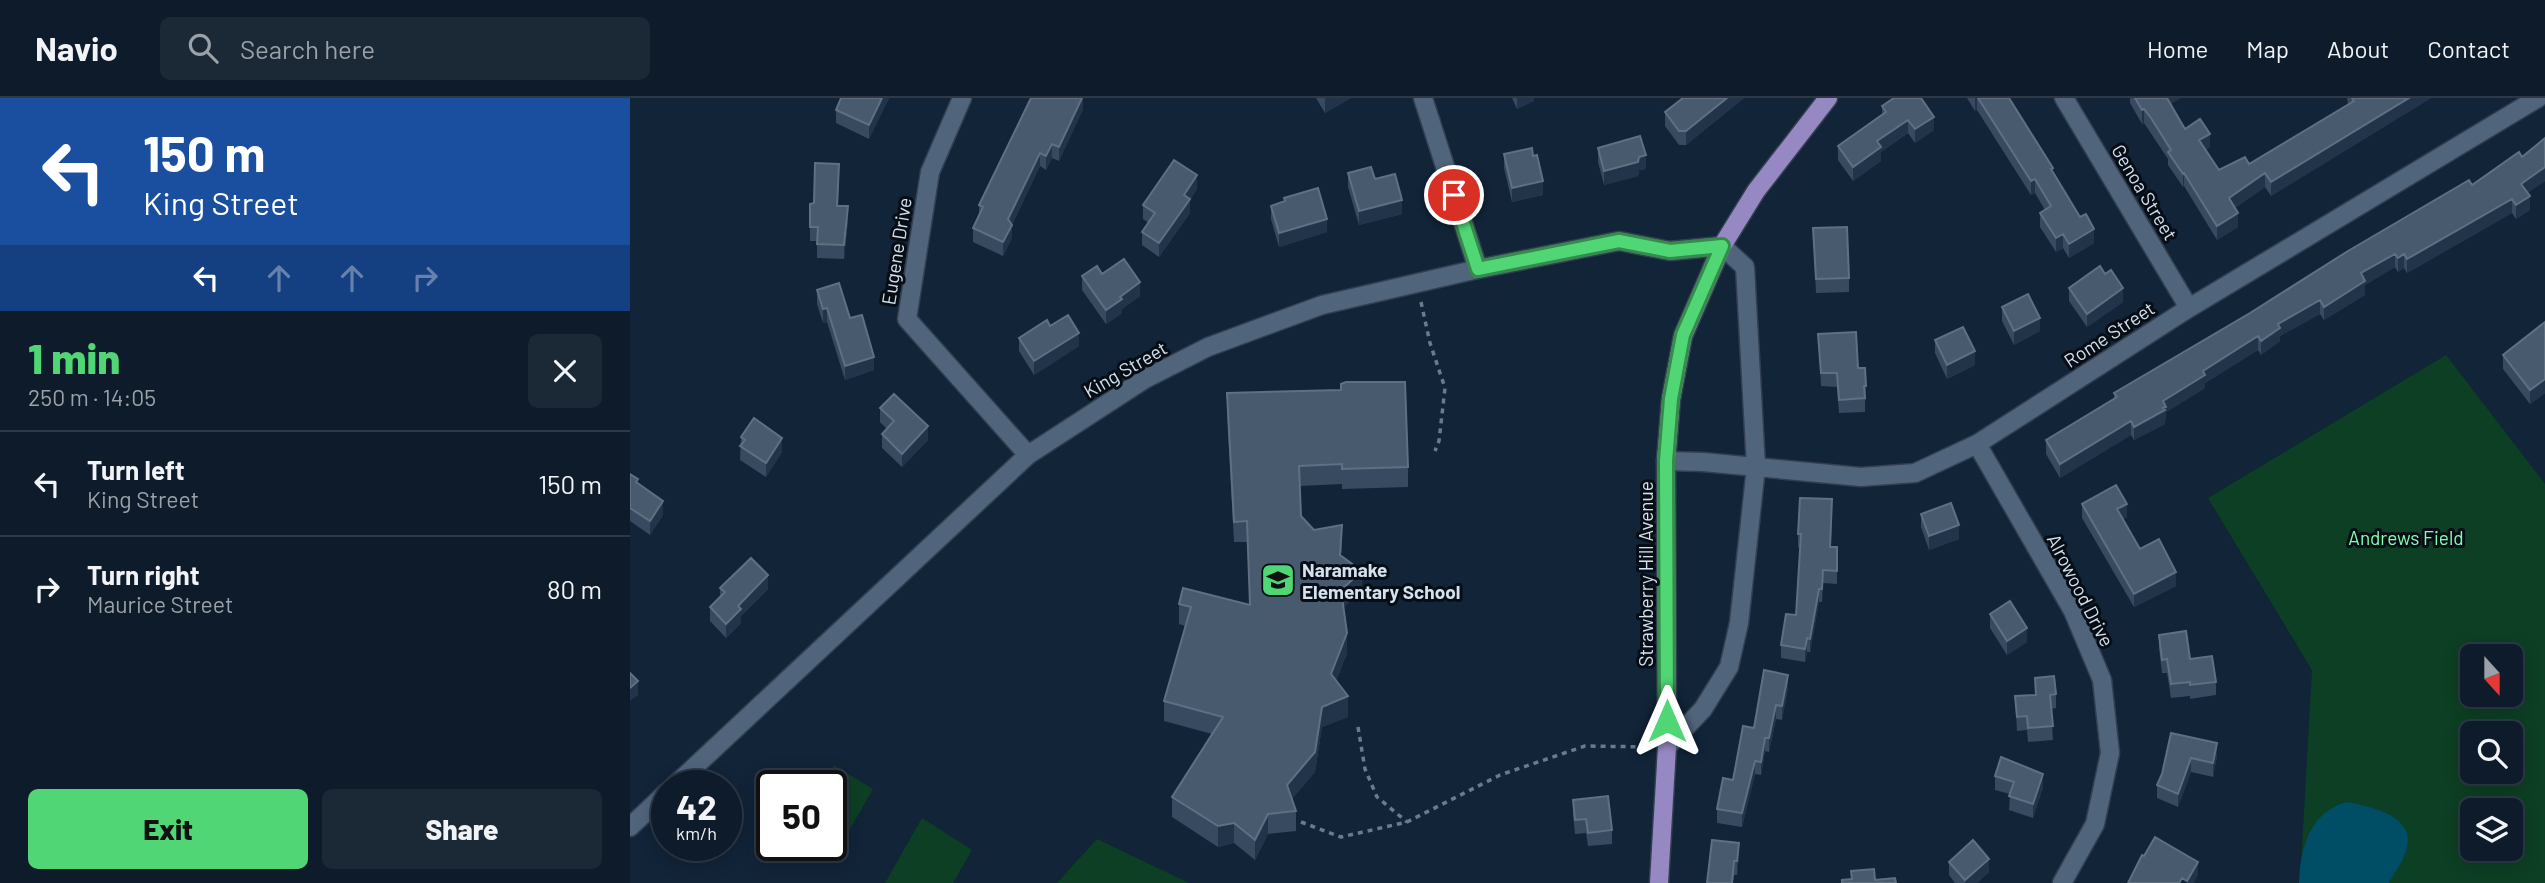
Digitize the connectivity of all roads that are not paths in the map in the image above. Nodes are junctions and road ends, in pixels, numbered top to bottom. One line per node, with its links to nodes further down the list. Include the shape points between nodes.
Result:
1 (962, 98): 10 (street, Eugene Drive, via 930,172 907,319)
2 (1423, 98): 7 (street)
3 (1828, 98): 6 (main road, Strawberry Hill Avenue, via 1756,191)
4 (2064, 98): 8 (street, Genoa Street)
5 (2538, 98): 8 (street, Rome Street)
6 (1722, 246): 7 (street, King Street, via 1670,251 1619,241); 11 (main road, Strawberry Hill Avenue, via 1683,335); 12 (street, via 1745,267)
7 (1478, 269): 10 (street, King Street, via 1322,305 1208,347 1145,379)
8 (2189, 308): 9 (street, Rome Street)
9 (1977, 444): 12 (street, Rome Street, via 1915,473 1861,477); 18 (street, Alrowood Drive, via 2073,611 2102,680 2110,753 2095,824)
10 (1028, 455): 14 (street, King Street)
11 (1666, 461): 12 (street, Rome Street); 13 (main road, Strawberry Hill Avenue)
12 (1756, 467): 13 (street, via 1739,623 1729,667 1703,709)
13 (1667, 747): 17 (main road, Strawberry Hill Avenue)
14 (691, 770)
15 (651, 807): 16 (street)
16 (630, 827)
17 (1659, 883)
18 (2062, 883)

